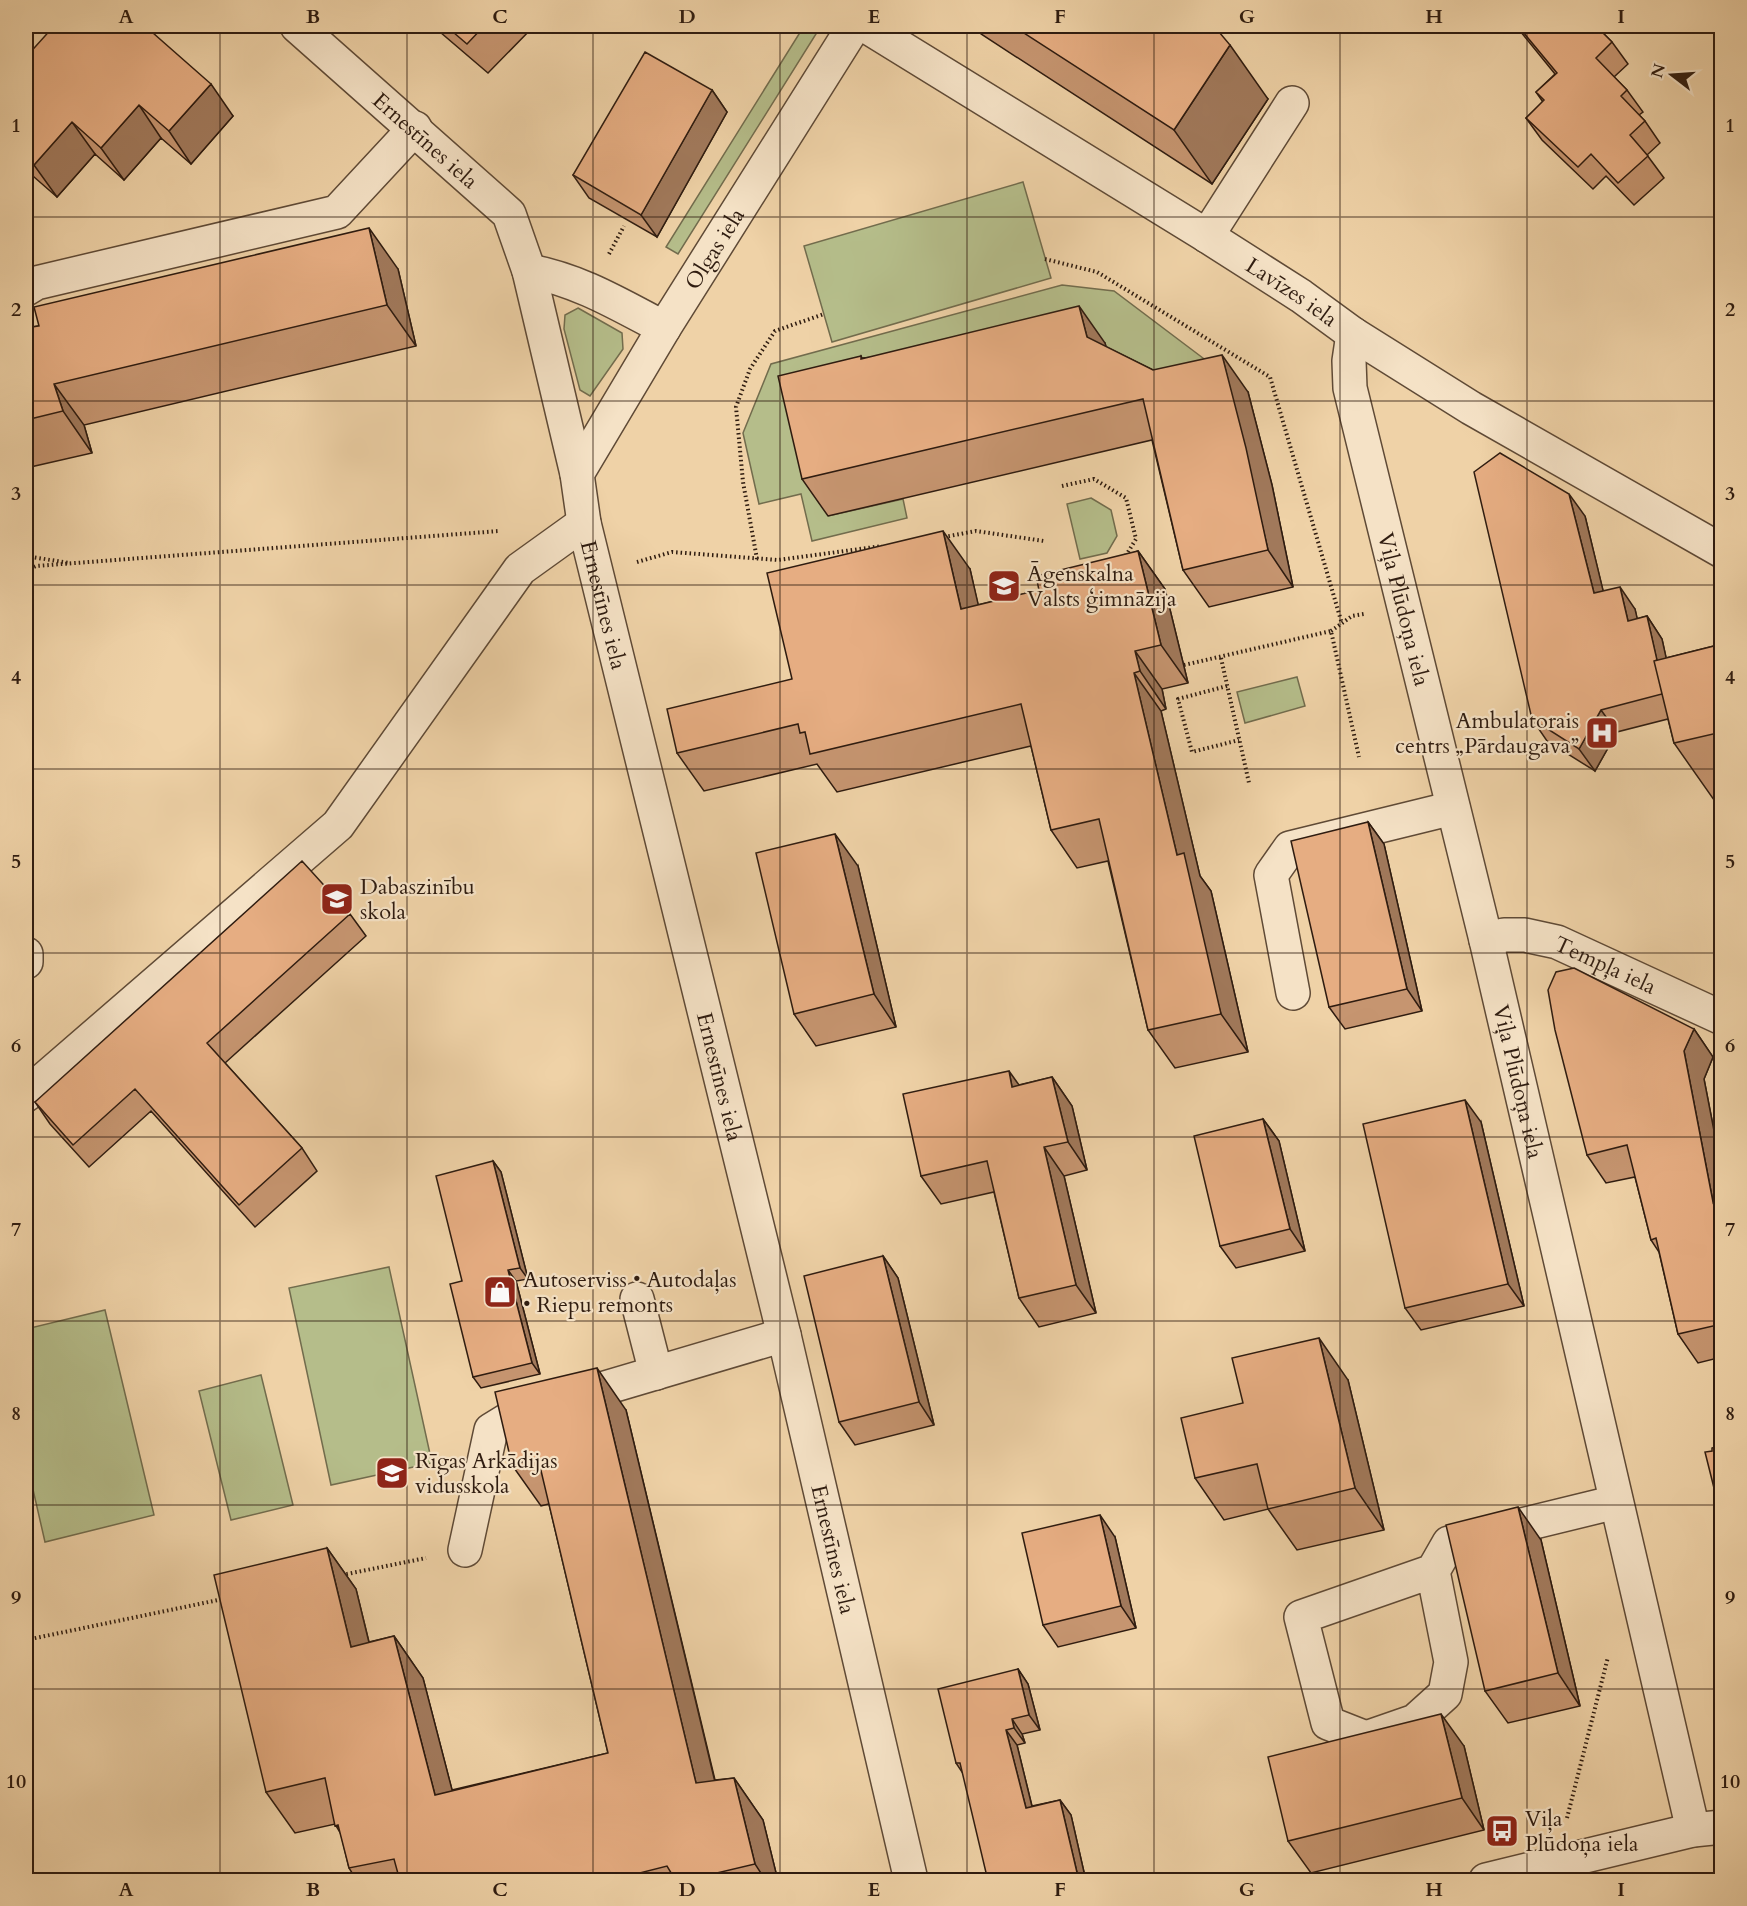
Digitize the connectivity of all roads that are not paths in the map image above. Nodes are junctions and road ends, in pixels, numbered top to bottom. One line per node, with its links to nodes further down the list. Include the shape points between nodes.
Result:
1 (300, 26): 5 (street, Ernestīnes iela)
2 (854, 26): 11 (street, Olgas iela)
3 (866, 26): 6 (street, Lavīzes iela)
4 (1292, 103): 6 (street)
5 (415, 128): 7 (street, via 337,212 330,229); 8 (street, Ernestīnes iela, via 509,214)
6 (1207, 236): 12 (street, Lavīzes iela)
7 (207, 243): 9 (street); 10 (street, via 105,282 36,283)
8 (530, 271): 11 (street, via 560,276); 13 (street, Ernestīnes iela)
9 (219, 272)
10 (26, 289)
11 (664, 328): 13 (street, Olgas iela)
12 (1353, 334): 15 (street, Lavīzes iela, via 1649,523); 16 (street, Viļa Plūdoņa iela, via 1350,388)
13 (577, 474): 14 (street, Ernestīnes iela)
14 (584, 522): 22 (street, via 520,569 339,825); 24 (street, Ernestīnes iela)
15 (1722, 551)
16 (1453, 808): 17 (street, Viļa Plūdoņa iela); 20 (street, via 1290,848 1271,875)
17 (1486, 940): 21 (street, Tempļa iela, via 1525,935 1557,942); 26 (street, Viļa Plūdoņa iela)
18 (26, 954): 19 (street)
19 (26, 962)
20 (1293, 993)
21 (1722, 1018)
22 (26, 1095)
23 (637, 1299): 25 (street)
24 (784, 1335): 25 (street); 30 (street, Ernestīnes iela)
25 (656, 1373): 27 (street, via 517,1414 491,1430)
26 (1617, 1502): 28 (street, via 1449,1543); 29 (street, Viļa Plūdoņa iela)
27 (465, 1550)
28 (1433, 1571): 28 (street, via 1301,1617 1328,1723 1366,1738 1415,1721 1445,1694 1451,1662)
29 (1707, 1828): 31 (street)
30 (911, 1881)
31 (1486, 1881)

